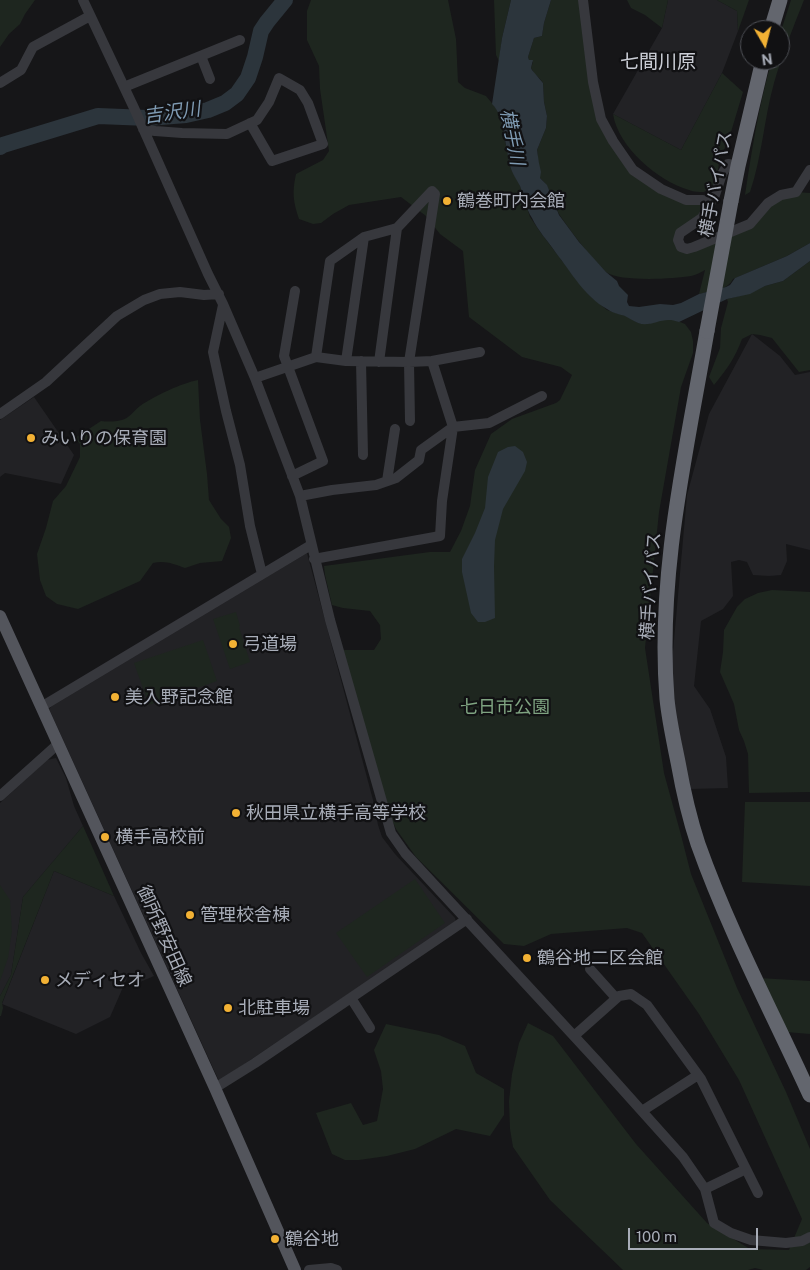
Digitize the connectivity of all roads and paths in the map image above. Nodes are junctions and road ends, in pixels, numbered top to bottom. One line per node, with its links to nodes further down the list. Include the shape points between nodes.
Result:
1 (83, 0): 4 (street)
2 (583, 0): 16 (street, via 593,82 601,119 612,141 633,170 661,189 686,200)
3 (780, 0): 5 (highway)
4 (90, 16): 10 (street, via 32,47 21,70); 11 (street)
5 (774, 20)
6 (240, 40): 7 (street)
7 (201, 56): 9 (street); 11 (street)
8 (762, 70): 14 (highway, 横手バイパス)
9 (210, 79)
10 (0, 83)
11 (124, 87): 13 (street)
12 (250, 123): 12 (street, via 269,102 279,78 300,90 324,144 272,161); 13 (street, via 227,134)
13 (143, 129): 20 (street)
14 (738, 166): 16 (street, via 728,164); 55 (highway, 横手バイパス, bridge, via 677,501 670,554 665,643 667,701 684,796 698,842 731,928)
15 (810, 170): 16 (street, via 796,192 781,195 768,203 750,224 694,247 687,249 681,246 678,240 680,233 702,218)
16 (710, 203)
17 (397, 228): 18 (street); 27 (street); 28 (street, via 432,191 435,194)
18 (364, 238): 23 (street, via 330,261); 24 (street)
19 (295, 291): 29 (street, via 284,356)
20 (219, 294): 21 (street); 32 (street, via 180,292 144,300 117,316 46,382)
21 (223, 304): 30 (street); 42 (street, via 213,352)
22 (480, 352): 26 (street)
23 (316, 357): 24 (street); 29 (street)
24 (346, 361): 25 (street)
25 (361, 361): 27 (street); 36 (street)
26 (432, 361): 28 (street); 34 (street)
27 (379, 362): 28 (street)
28 (409, 362): 33 (street)
29 (288, 367): 30 (street); 37 (street, via 323,461)
30 (255, 378): 37 (street)
31 (542, 396): 34 (street, via 488,423)
32 (0, 414)
33 (410, 421)
34 (453, 427): 38 (street, via 421,450 419,460); 41 (street, via 440,536)
35 (395, 429): 38 (street)
36 (363, 455)
37 (292, 476): 39 (street)
38 (387, 481): 39 (street)
39 (300, 496): 40 (street)
40 (311, 545): 41 (street); 42 (street)
41 (314, 559): 47 (street, via 391,833 405,853)
42 (262, 574): 44 (street)
43 (0, 616): 44 (main road, 御所野安田線)
44 (41, 707): 45 (main road, 御所野安田線)
45 (58, 744): 46 (street); 54 (main road, 御所野安田線)
46 (0, 796)
47 (467, 920): 49 (street); 52 (street)
48 (590, 968): 50 (street)
49 (351, 998): 51 (street); 54 (street)
50 (616, 998): 52 (street); 53 (street, via 631,994 647,1005)
51 (370, 1028)
52 (574, 1036): 56 (street)
53 (698, 1075): 56 (street); 57 (street)
54 (214, 1088): 61 (main road, 御所野安田線)
55 (810, 1095)
56 (642, 1111): 58 (street, via 683,1157)
57 (746, 1169): 58 (street); 59 (street)
58 (705, 1189): 60 (street, via 714,1222 731,1233 751,1240 786,1243 802,1242)
59 (758, 1193)
60 (810, 1237)
61 (295, 1270)
62 (310, 1270): 63 (street)
63 (337, 1270)

